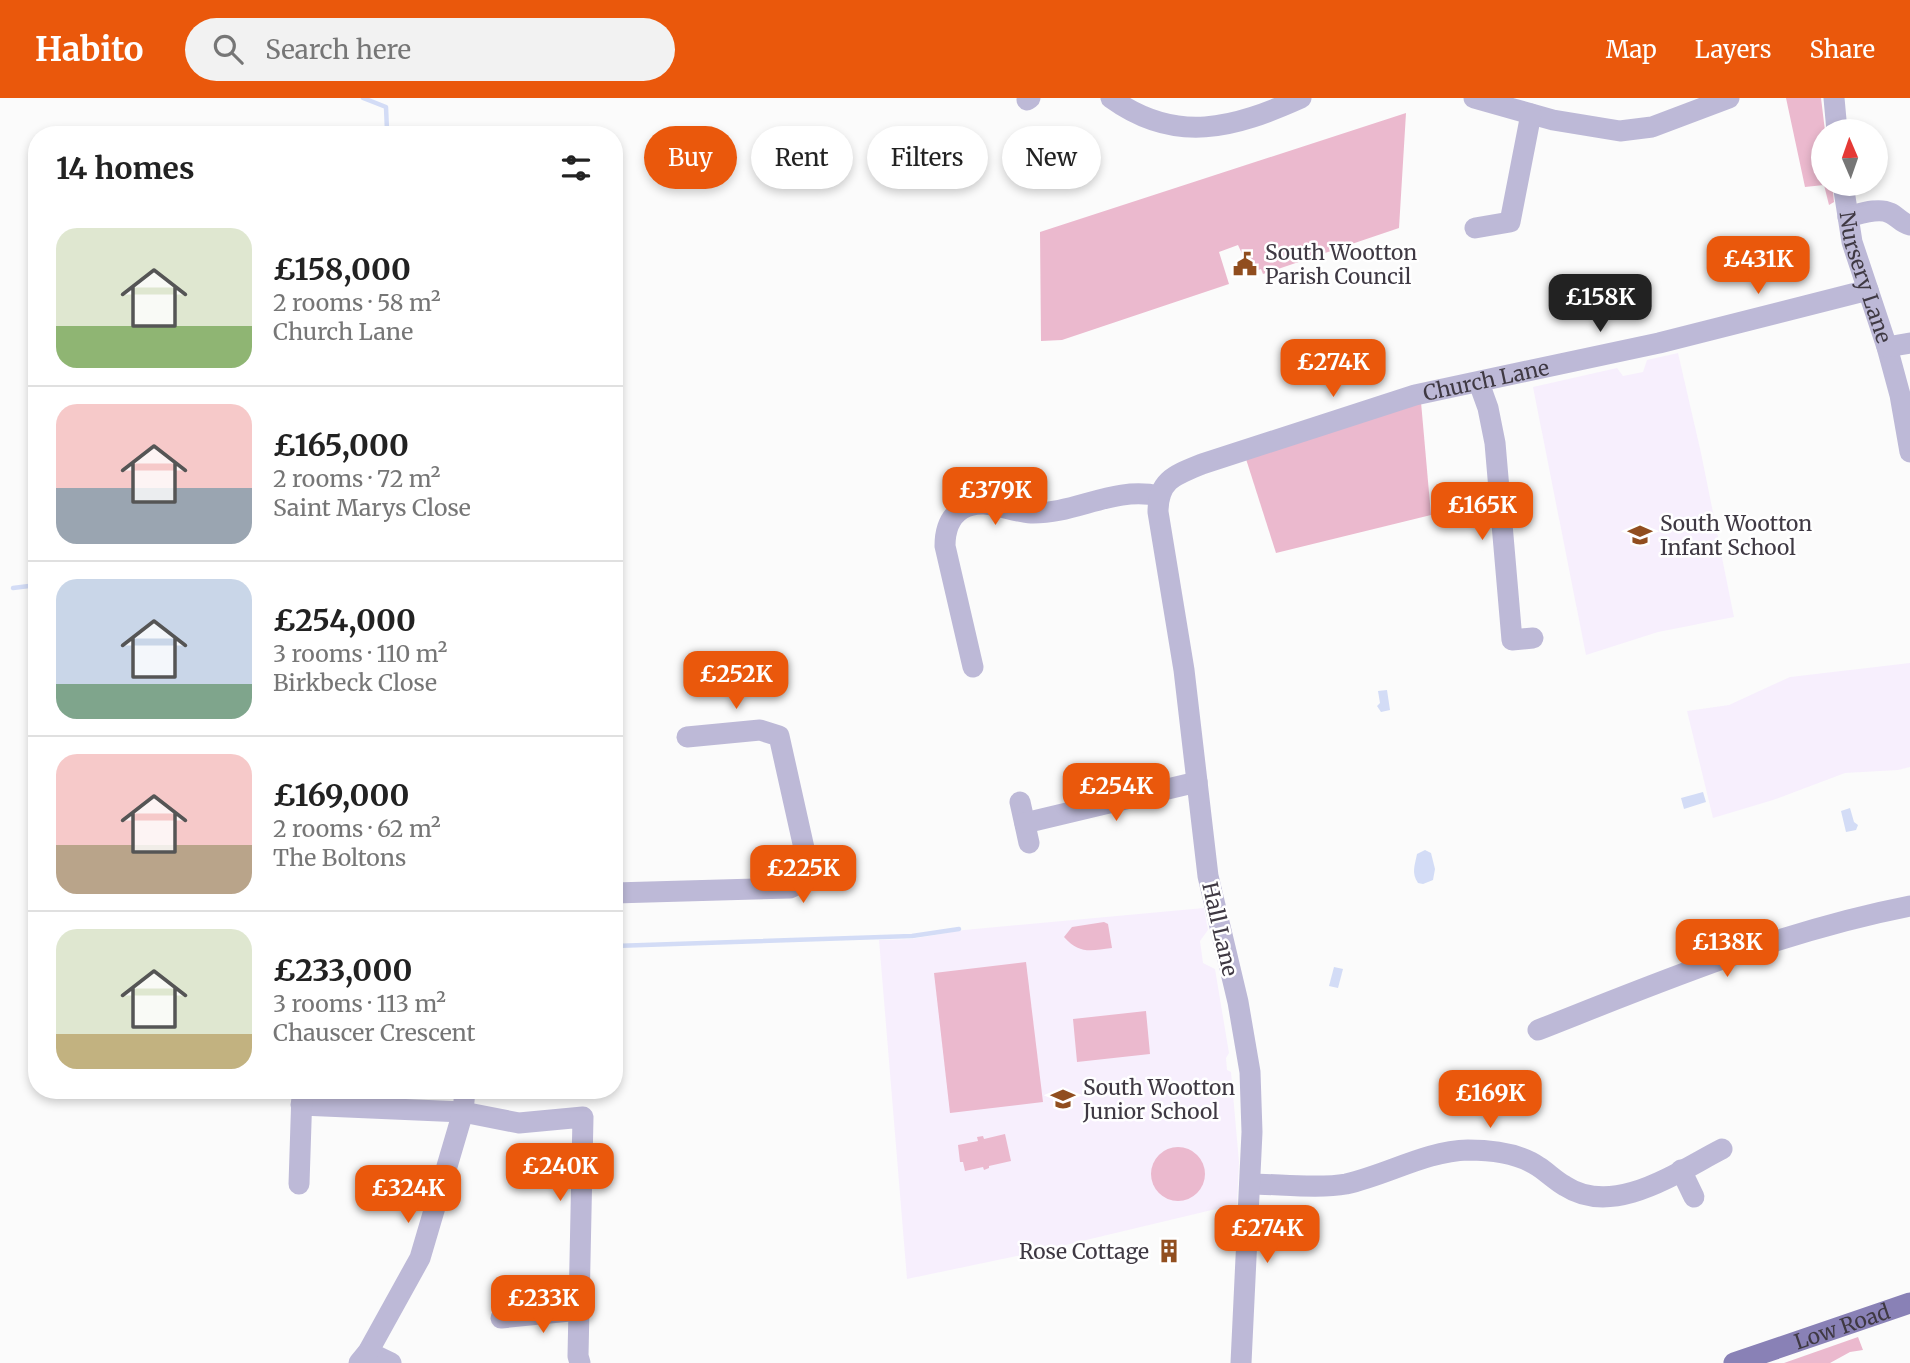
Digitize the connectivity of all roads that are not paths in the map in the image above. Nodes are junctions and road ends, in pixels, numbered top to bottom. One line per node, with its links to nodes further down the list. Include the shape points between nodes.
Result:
1 (1111, 98): 2 (street, via 1160,123 1199,128 1235,124)
2 (1301, 98)
3 (1474, 98): 6 (street)
4 (1729, 98): 6 (street, via 1652,127 1620,131)
5 (1834, 98): 7 (street)
6 (1531, 114): 11 (street, via 1511,230)
7 (1836, 119)
8 (1845, 196): 9 (street, Nursery Lane)
9 (1848, 217): 10 (street, via 1888,211); 12 (street, Nursery Lane)
10 (1910, 225)
11 (1475, 228)
12 (1868, 290): 14 (street, Nursery Lane); 15 (street, Church Lane)
13 (1910, 344): 14 (street)
14 (1887, 347): 16 (street, Nursery Lane)
15 (1479, 383): 17 (street, Church Lane, via 1415,395 1202,464 1178,474); 18 (street, via 1495,443)
16 (1910, 446)
17 (1159, 496): 19 (street, via 1127,493 1030,513 975,504 953,515 945,546); 21 (street, Hall Lane)
18 (1513, 640)
19 (973, 667)
20 (687, 737): 23 (street, via 760,730 779,736 808,866 803,882 790,888)
21 (1197, 782): 22 (street, via 1027,833); 33 (street, Hall Lane, via 1213,905 1250,1072)
22 (1020, 802)
23 (623, 893)
24 (1910, 906): 25 (street, via 1766,943)
25 (1538, 1030)
26 (302, 1099): 32 (street)
27 (314, 1099): 29 (street)
28 (464, 1099): 29 (street)
29 (463, 1112): 36 (street, via 519,1123 587,1116); 38 (street, via 420,1258)
30 (1722, 1149): 31 (street)
31 (1681, 1170): 33 (street, via 1638,1191 1604,1198 1572,1190 1530,1161 1466,1150 1347,1184); 34 (street)
32 (299, 1184)
33 (1250, 1184): 41 (street, Hall Lane)
34 (1694, 1197)
35 (1910, 1303): 42 (main road, Low Road)
36 (580, 1310): 37 (street); 40 (street)
37 (501, 1318)
38 (363, 1357): 39 (street)
39 (391, 1363)
40 (580, 1363)
41 (1241, 1363)
42 (1734, 1363)

